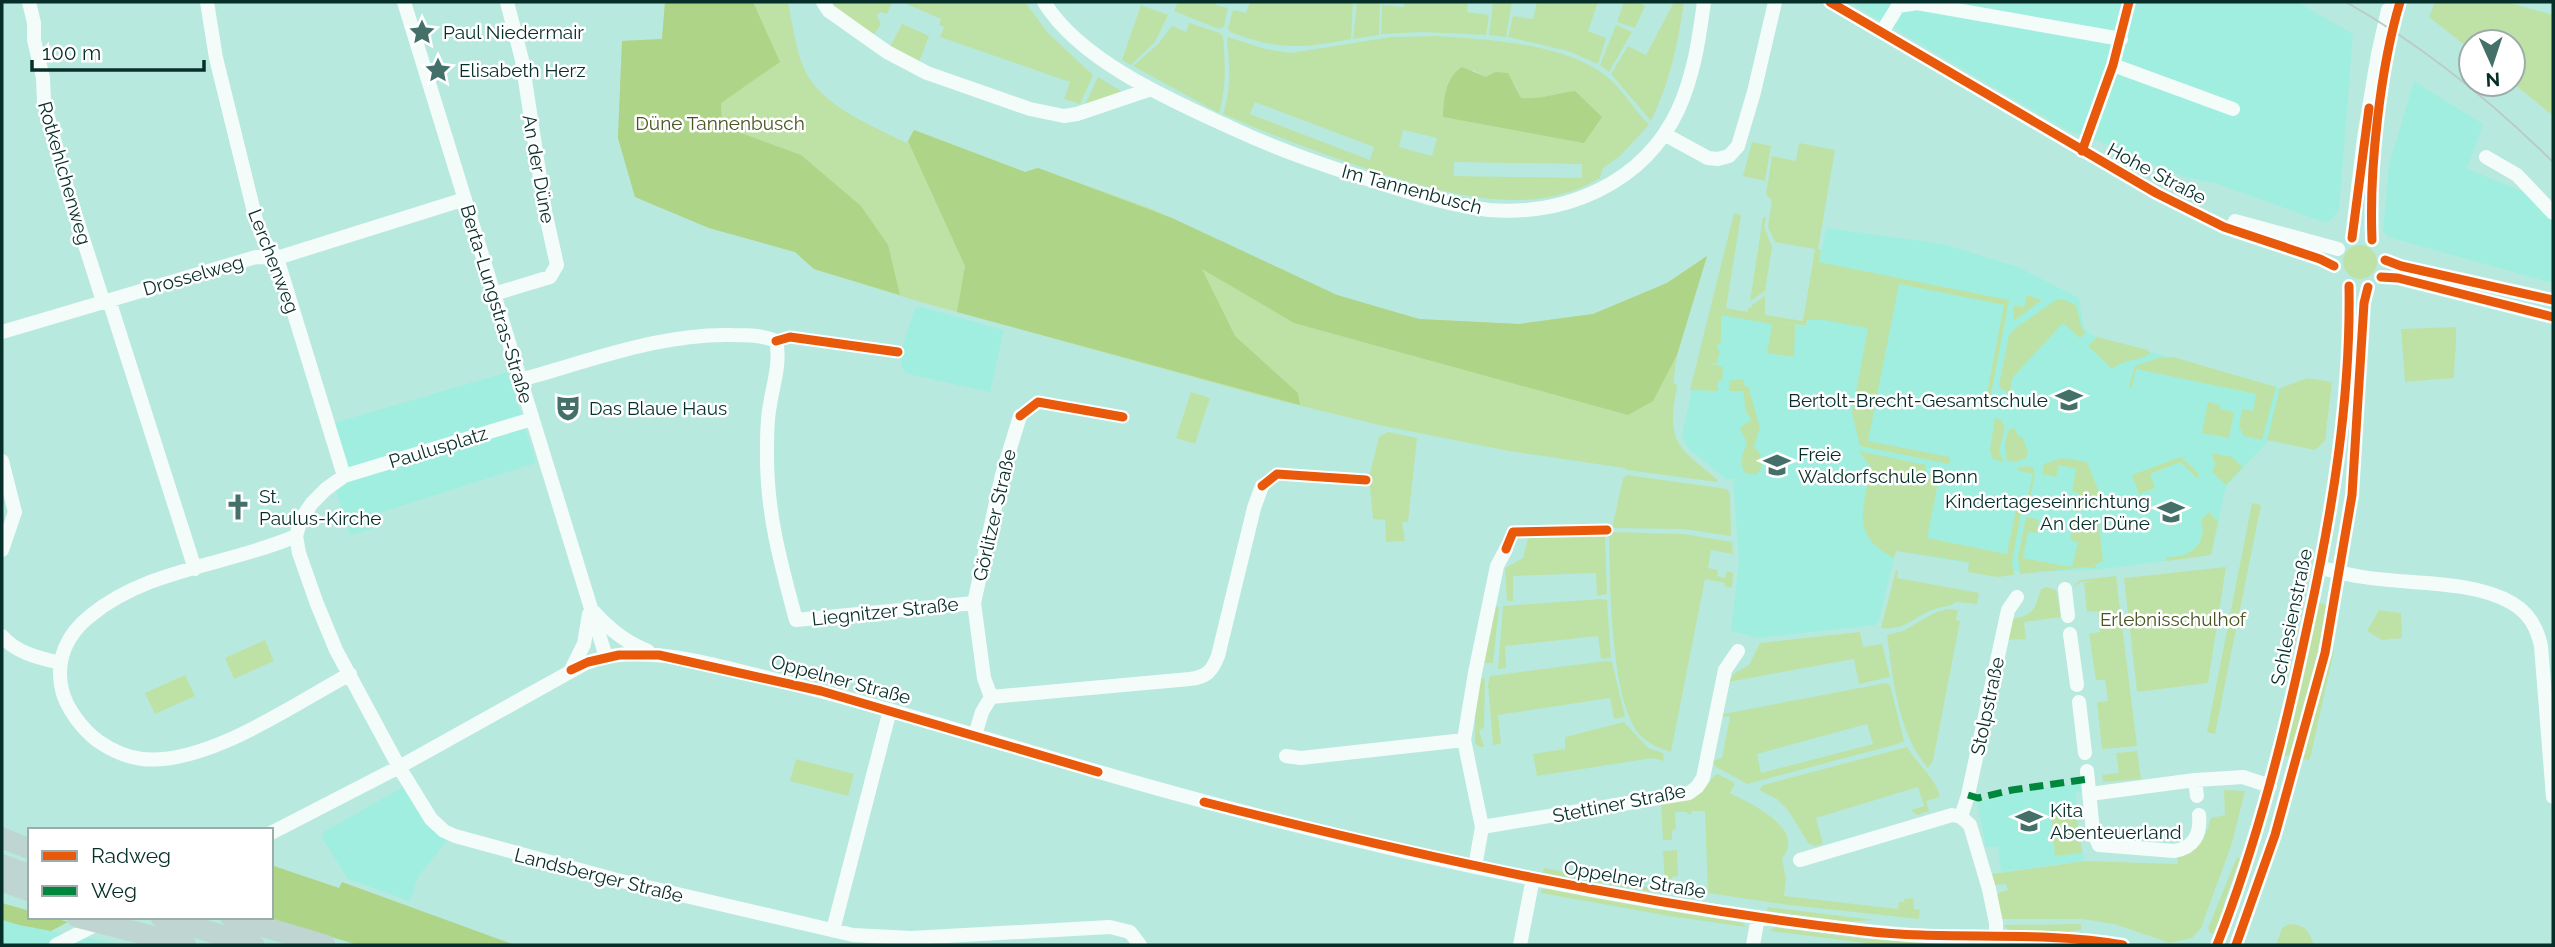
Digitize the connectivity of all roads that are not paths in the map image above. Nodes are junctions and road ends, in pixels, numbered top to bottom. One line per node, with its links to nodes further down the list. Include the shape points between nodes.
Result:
1 (29, 2): 36 (street, Rotkehlchenweg, via 44,102 69,195)
2 (206, 2): 28 (street, Lerchenweg, via 256,220)
3 (404, 2): 23 (street, Berta-Lungstras-Straße)
4 (507, 2): 34 (street, An der Düne, via 522,60 542,198 557,265 550,277)
5 (823, 2): 17 (street, via 887,52 927,73 1030,109 1077,114)
6 (1044, 2): 17 (street, Im Tannenbusch, via 1079,43)
7 (1704, 2): 19 (street, Im Tannenbusch, via 1693,69)
8 (1775, 2): 19 (street, via 1738,146 1729,156 1708,158)
9 (1830, 2): 13 (street, Hohe Straße)
10 (2129, 2): 14 (street)
11 (2390, 2): 15 (street)
12 (2400, 2): 15 (street)
13 (1882, 32): 14 (street, via 1898,6 1917,3); 20 (street, Hohe Straße)
14 (2121, 39): 16 (street)
15 (2383, 55): 25 (street); 26 (street)
16 (2113, 65): 18 (street); 20 (street)
17 (1151, 89): 19 (street, Im Tannenbusch, via 1290,154 1406,191 1489,210 1552,206 1592,195 1637,166)
18 (2233, 108)
19 (1664, 134)
20 (2082, 151): 22 (street, Hohe Straße)
21 (2486, 157): 24 (street, via 2517,175)
22 (2166, 198): 27 (street, Hohe Straße); 30 (street, Hohe Straße, via 2224,227)
23 (465, 199): 28 (street, Drosselweg); 34 (street, Berta-Lungstras-Straße)
24 (2553, 213)
25 (2352, 238): 26 (street); 27 (street)
26 (2372, 240): 29 (street)
27 (2338, 249): 30 (street)
28 (277, 258): 36 (street, Drosselweg, via 256,257); 43 (street, Lerchenweg)
29 (2385, 260): 31 (street); 35 (street)
30 (2334, 266): 32 (street)
31 (2381, 277): 33 (street); 37 (street)
32 (2349, 286): 33 (street); 48 (street, Schlesienstraße, via 2346,377)
33 (2368, 287): 50 (street, Schlesienstraße, via 2352,495)
34 (494, 294): 39 (street, Berta-Lungstras-Straße)
35 (2553, 300)
36 (106, 301): 38 (street, Drosselweg); 49 (street, Rotkehlchenweg)
37 (2553, 317)
38 (2, 332)
39 (520, 380): 41 (street, Berta-Lungstras-Straße); 53 (street, Liegnitzer Straße, via 658,341 749,335 776,341 778,364 766,447 768,500 796,620)
40 (1020, 416): 53 (street, Görlitzer Straße)
41 (532, 419): 43 (street, Paulusplatz); 54 (street, Berta-Lungstras-Straße)
42 (2, 461): 47 (street, via 15,512)
43 (344, 476): 45 (street, via 312,503)
44 (1262, 486): 65 (street, via 1218,656 1207,675)
45 (296, 536): 49 (street); 63 (street, Landsberger Straße, via 317,604)
46 (1506, 549): 69 (street, via 1497,566)
47 (2, 550)
48 (2320, 568): 50 (street); 75 (street, Schlesienstraße)
49 (195, 569): 61 (street, via 132,590 102,607 73,633)
50 (2340, 571): 78 (street, via 2480,592 2501,597 2527,614 2541,646); 117 (street, Schlesienstraße, via 2325,653 2296,761)
51 (2065, 589): 55 (street)
52 (2017, 597): 80 (street, Stolpstraße, via 2008,610)
53 (974, 603): 65 (street, Görlitzer Straße, via 984,678)
54 (589, 605): 59 (street, Berta-Lungstras-Straße, via 618,634); 60 (street, Berta-Lungstras-Straße); 62 (street, Berta-Lungstras-Straße, via 584,645)
55 (2068, 616)
56 (2070, 634): 64 (street)
57 (2, 636): 61 (street, via 31,655)
58 (1738, 651): 81 (street, Stettiner Straße, via 1725,670 1703,778 1689,793)
59 (659, 655): 60 (street, Oppelner Straße); 67 (street, Oppelner Straße)
60 (606, 657): 62 (street, Oppelner Straße)
61 (60, 663): 63 (street, via 62,692 80,724 102,744 142,759 173,757 228,740)
62 (571, 670): 72 (street, Oppelner Straße)
63 (350, 674): 72 (street, Landsberger Straße)
64 (2077, 685)
65 (991, 697): 68 (street)
66 (2079, 702): 70 (street)
67 (890, 709): 68 (street, Oppelner Straße); 103 (street)
68 (975, 735): 89 (street, Oppelner Straße, via 1203,802)
69 (1464, 740): 71 (street); 81 (street)
70 (2085, 753)
71 (1286, 756)
72 (399, 767): 82 (street, Oppelner Straße); 103 (street, Landsberger Straße, via 430,819 455,836 617,880)
73 (2087, 771): 76 (street)
74 (2195, 780): 75 (street, via 2243,777); 76 (street); 77 (street)
75 (2270, 786): 116 (street, Schlesienstraße)
76 (2090, 794): 79 (street, via 2095,839 2109,847 2182,850 2196,838)
77 (2197, 796)
78 (2553, 797)
79 (2199, 815)
80 (1961, 817): 87 (street, via 1952,815); 105 (street, via 1970,825 1989,889)
81 (1482, 827): 89 (street)
82 (273, 832)
83 (2, 838): 85 (highway)
84 (2, 845): 86 (highway)
85 (28, 848)
86 (28, 855)
87 (1800, 860)
88 (2, 865): 90 (highway)
89 (1475, 867): 91 (street, Oppelner Straße)
90 (28, 874)
91 (1533, 878): 96 (street, Oppelner Straße); 112 (street)
92 (2, 881): 93 (highway)
93 (28, 890)
94 (2, 896): 95 (highway)
95 (28, 903)
96 (1758, 917): 105 (street, Oppelner Straße); 113 (street)
97 (85, 919): 106 (highway)
98 (106, 919): 107 (street)
99 (110, 919): 106 (highway)
100 (168, 919): 108 (highway)
101 (213, 919): 109 (highway)
102 (238, 919): 110 (highway)
103 (833, 930): 111 (street, Landsberger Straße, via 911,938 1110,927 1130,932)
104 (2068, 940): 105 (street, Oppelner Straße); 114 (street, Oppelner Straße); 115 (street, Oppelner Straße)
105 (1996, 941)
106 (176, 942)
107 (60, 943)
108 (254, 945)
109 (289, 945)
110 (325, 945)
111 (1140, 945)
112 (1520, 945)
113 (1754, 945)
114 (2088, 945)
115 (2123, 945)
116 (2217, 945)
117 (2236, 945)

